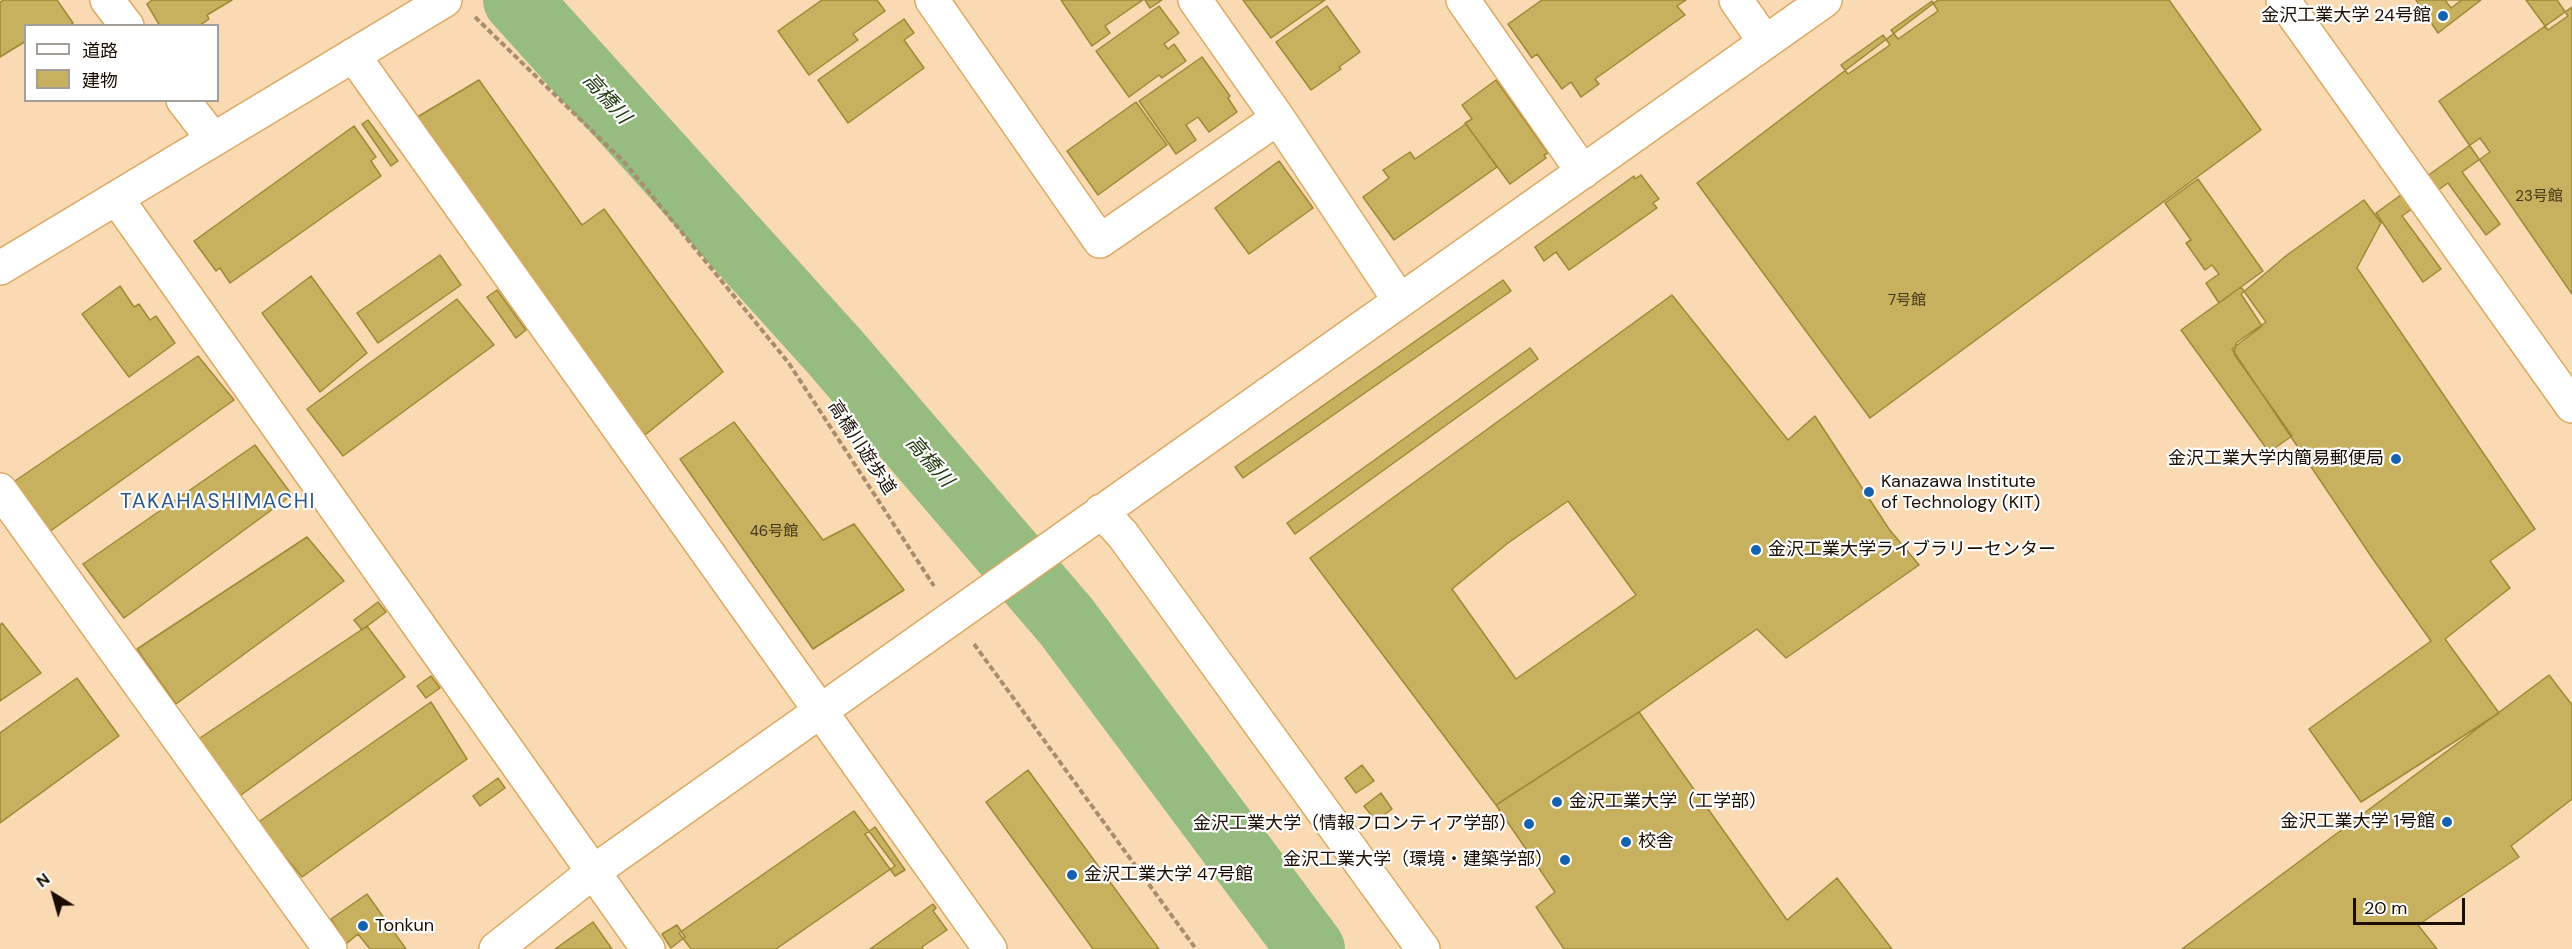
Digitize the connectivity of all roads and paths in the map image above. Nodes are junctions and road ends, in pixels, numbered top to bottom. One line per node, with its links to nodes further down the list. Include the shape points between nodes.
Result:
1 (107, 0): 10 (street)
2 (445, 0): 12 (street)
3 (932, 0): 14 (street, via 1100,241)
4 (1195, 0): 14 (street)
5 (1463, 0): 16 (street)
6 (1736, 0): 11 (street)
7 (1825, 0): 11 (street)
8 (2283, 0): 20 (street)
9 (474, 16): 23 (path, 高橋川遊歩道, via 625,164 788,362)
10 (125, 24)
11 (1765, 42): 16 (street)
12 (353, 55): 15 (street); 24 (street)
13 (185, 102): 15 (street)
14 (1278, 118): 19 (street)
15 (213, 139): 17 (street)
16 (1583, 172): 19 (street)
17 (117, 199): 18 (street); 25 (street)
18 (0, 267)
19 (1400, 301): 22 (street)
20 (2572, 406)
21 (0, 490): 26 (street)
22 (1101, 511): 23 (street); 31 (street, via 1123,535)
23 (963, 612): 24 (street); 30 (path, 高橋川遊歩道)
24 (820, 712): 25 (street); 29 (street)
25 (593, 872): 27 (street); 28 (street)
26 (330, 949)
27 (496, 949)
28 (648, 949)
29 (990, 949)
30 (1196, 949)
31 (1423, 949)

